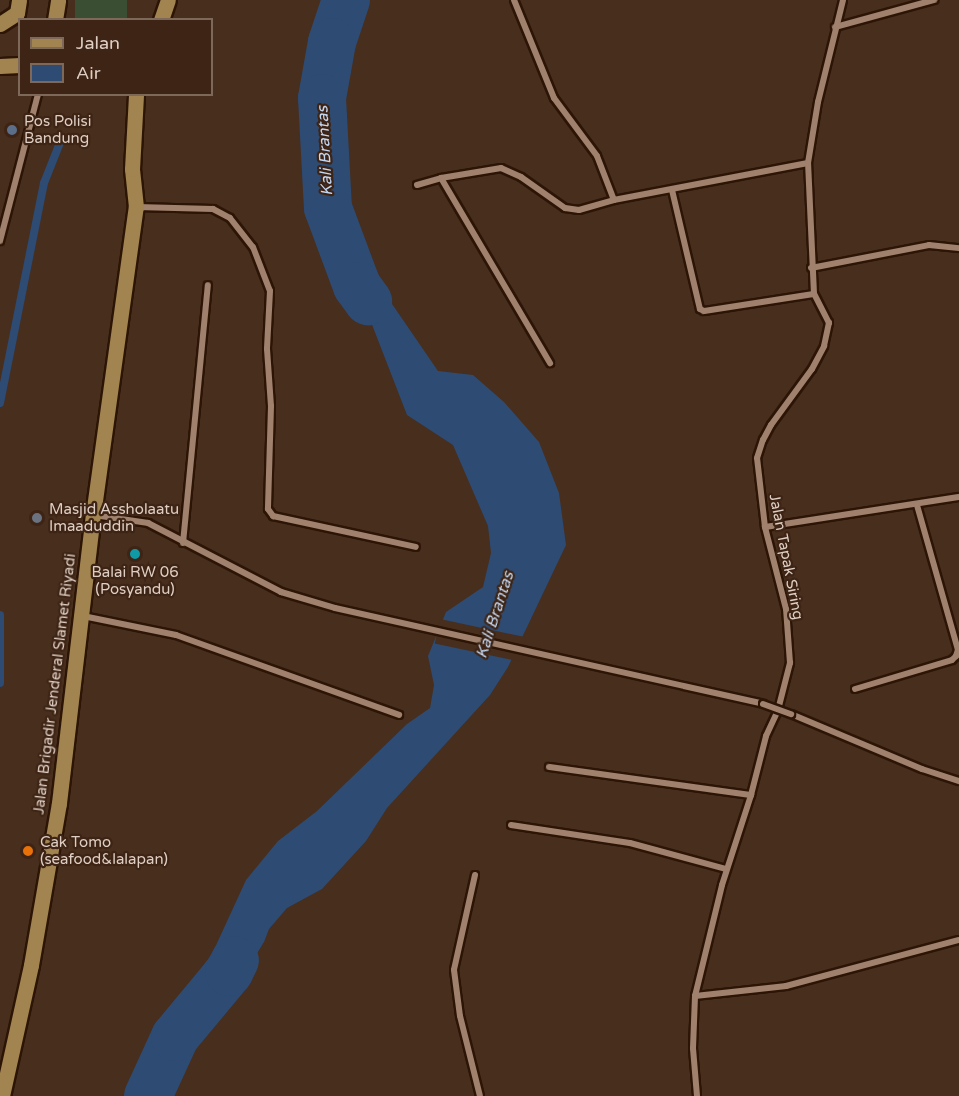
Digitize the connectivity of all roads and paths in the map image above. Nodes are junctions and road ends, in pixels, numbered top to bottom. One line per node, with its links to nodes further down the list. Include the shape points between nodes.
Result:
1 (19, 0): 7 (main road, via 16,13)
2 (58, 0): 6 (main road)
3 (514, 0): 17 (street, via 554,98 597,156)
4 (843, 0): 8 (street, Jalan Tapak Siring)
5 (934, 0): 8 (street)
6 (55, 18)
7 (0, 24)
8 (835, 27): 13 (street, Jalan Tapak Siring, via 810,136)
9 (18, 65): 10 (main road)
10 (0, 66)
11 (37, 96): 19 (street)
12 (136, 96): 18 (main road, Jalan Brigadir Jenderal Slamet Riyadi, via 132,169)
13 (808, 163): 16 (street); 21 (street, Jalan Tapak Siring)
14 (441, 178): 15 (street); 17 (street, via 501,168 565,208 579,210); 24 (street)
15 (417, 185)
16 (672, 190): 17 (street); 23 (street, via 700,309)
17 (614, 200)
18 (136, 207): 27 (main road, Jalan Brigadir Jenderal Slamet Riyadi); 30 (street, via 213,209 230,218 253,247 270,291 268,509 273,516)
19 (0, 241)
20 (959, 248): 21 (street, via 929,245)
21 (811, 268): 23 (street, Jalan Tapak Siring)
22 (208, 285): 29 (street)
23 (814, 294): 28 (street, Jalan Tapak Siring, via 829,323 824,346 771,425 757,458)
24 (550, 363)
25 (959, 497): 26 (street)
26 (917, 505): 28 (street); 32 (street, via 956,656)
27 (93, 515): 29 (street, via 148,523); 31 (main road, Jalan Brigadir Jenderal Slamet Riyadi)
28 (765, 527): 36 (street, Jalan Tapak Siring, via 786,609 790,663)
29 (183, 543): 35 (street, bridge, via 281,592 335,608 763,704)
30 (416, 547)
31 (83, 616): 33 (street, via 176,634); 42 (main road, Jalan Brigadir Jenderal Slamet Riyadi, via 57,815 31,965)
32 (855, 689)
33 (399, 715)
34 (549, 767): 36 (street)
35 (959, 781)
36 (751, 795): 38 (street, Jalan Tapak Siring)
37 (511, 825): 38 (street, via 630,843)
38 (726, 869): 41 (street, Jalan Tapak Siring)
39 (475, 875): 43 (street, via 454,970 460,1016)
40 (959, 940): 41 (street, via 786,986)
41 (695, 996): 44 (street, Jalan Tapak Siring, via 693,1048)
42 (2, 1096)
43 (480, 1096)
44 (697, 1096)

